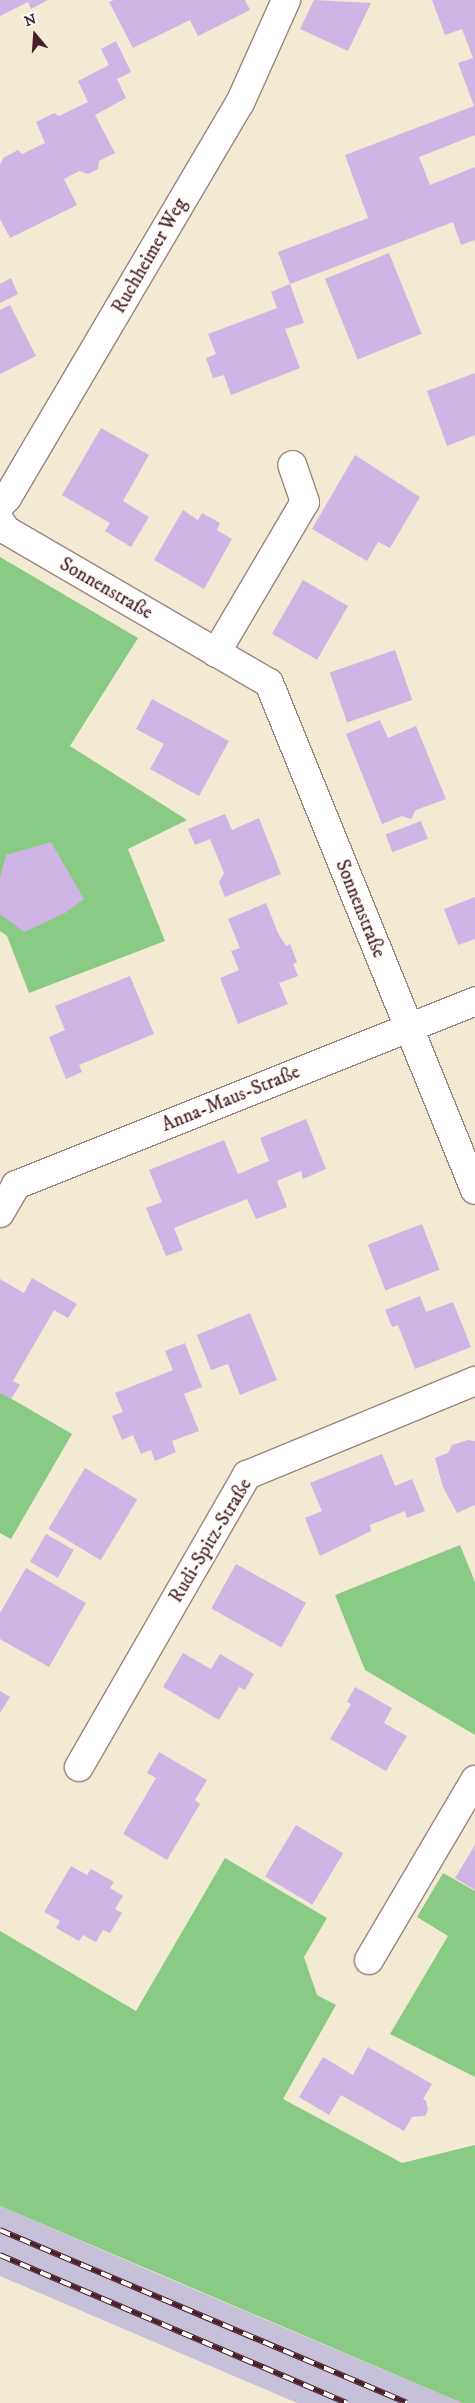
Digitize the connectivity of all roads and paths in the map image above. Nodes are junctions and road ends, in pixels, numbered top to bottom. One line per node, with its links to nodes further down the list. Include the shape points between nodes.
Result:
1 (286, 0): 3 (street, Ruchheimer Weg, via 240,103 8,498)
2 (292, 465): 5 (street, via 304,502)
3 (0, 505)
4 (0, 521): 5 (street, Sonnenstraße, via 6,530)
5 (216, 653): 7 (street, Sonnenstraße, via 269,683)
6 (475, 1001): 7 (street, Anna-Maus-Straße)
7 (408, 1028): 8 (street, Sonnenstraße); 9 (street, Anna-Maus-Straße, via 16,1185)
8 (475, 1190)
9 (0, 1213)
10 (475, 1381): 11 (street, Rudi-Spitz-Straße, via 247,1475)
11 (79, 1766)
12 (475, 1780): 13 (street)
13 (369, 1960)

